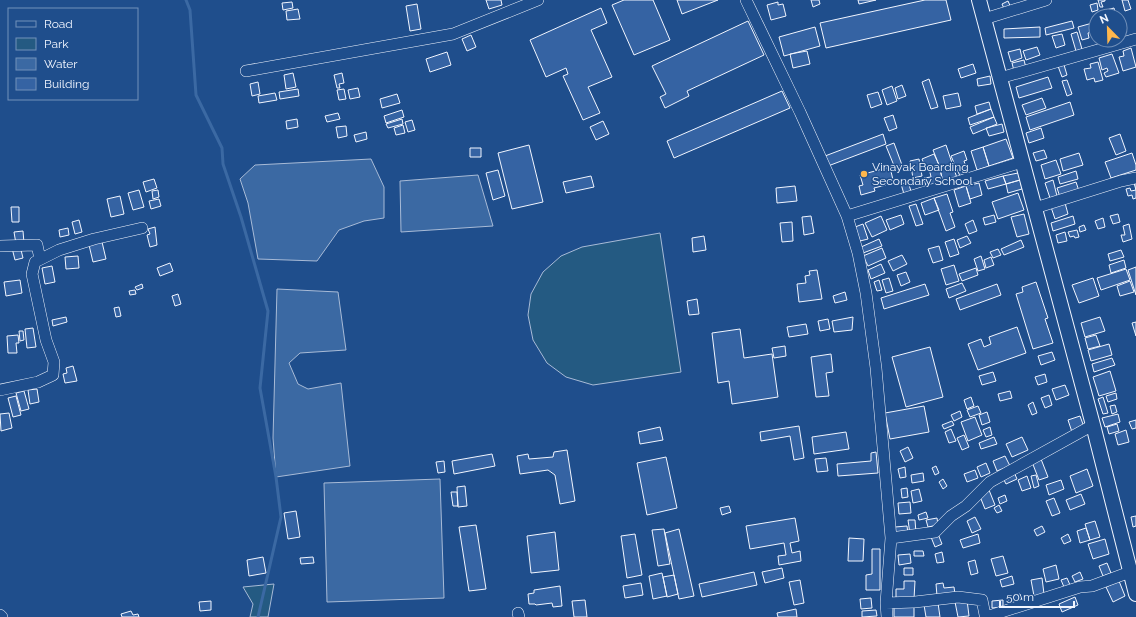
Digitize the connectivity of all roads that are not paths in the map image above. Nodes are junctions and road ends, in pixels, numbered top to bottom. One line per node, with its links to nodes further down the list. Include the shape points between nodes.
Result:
1 (538, 0): 7 (street, via 454,34)
2 (746, 0): 12 (street)
3 (979, 0): 5 (main road)
4 (1046, 0): 5 (street)
5 (984, 19): 8 (main road)
6 (1136, 39): 8 (street)
7 (246, 71)
8 (1000, 78): 9 (main road)
9 (1022, 162): 11 (main road); 12 (street)
10 (1136, 178): 11 (street)
11 (1035, 208): 17 (main road)
12 (847, 216): 18 (street, via 866,293 876,368)
13 (142, 228): 15 (street, via 94,239)
14 (0, 246): 15 (street, via 38,245)
15 (40, 259): 16 (street, via 34,262 32,274 46,340 54,362 53,375 38,382)
16 (0, 390)
17 (1093, 426): 18 (street, via 990,482 934,532); 19 (main road)
18 (891, 538): 21 (street)
19 (1130, 572): 20 (main road); 21 (street, via 1092,586 1080,587 989,616 985,615 982,600 958,597)
20 (1136, 594)
21 (886, 603): 22 (street)
22 (887, 617)

